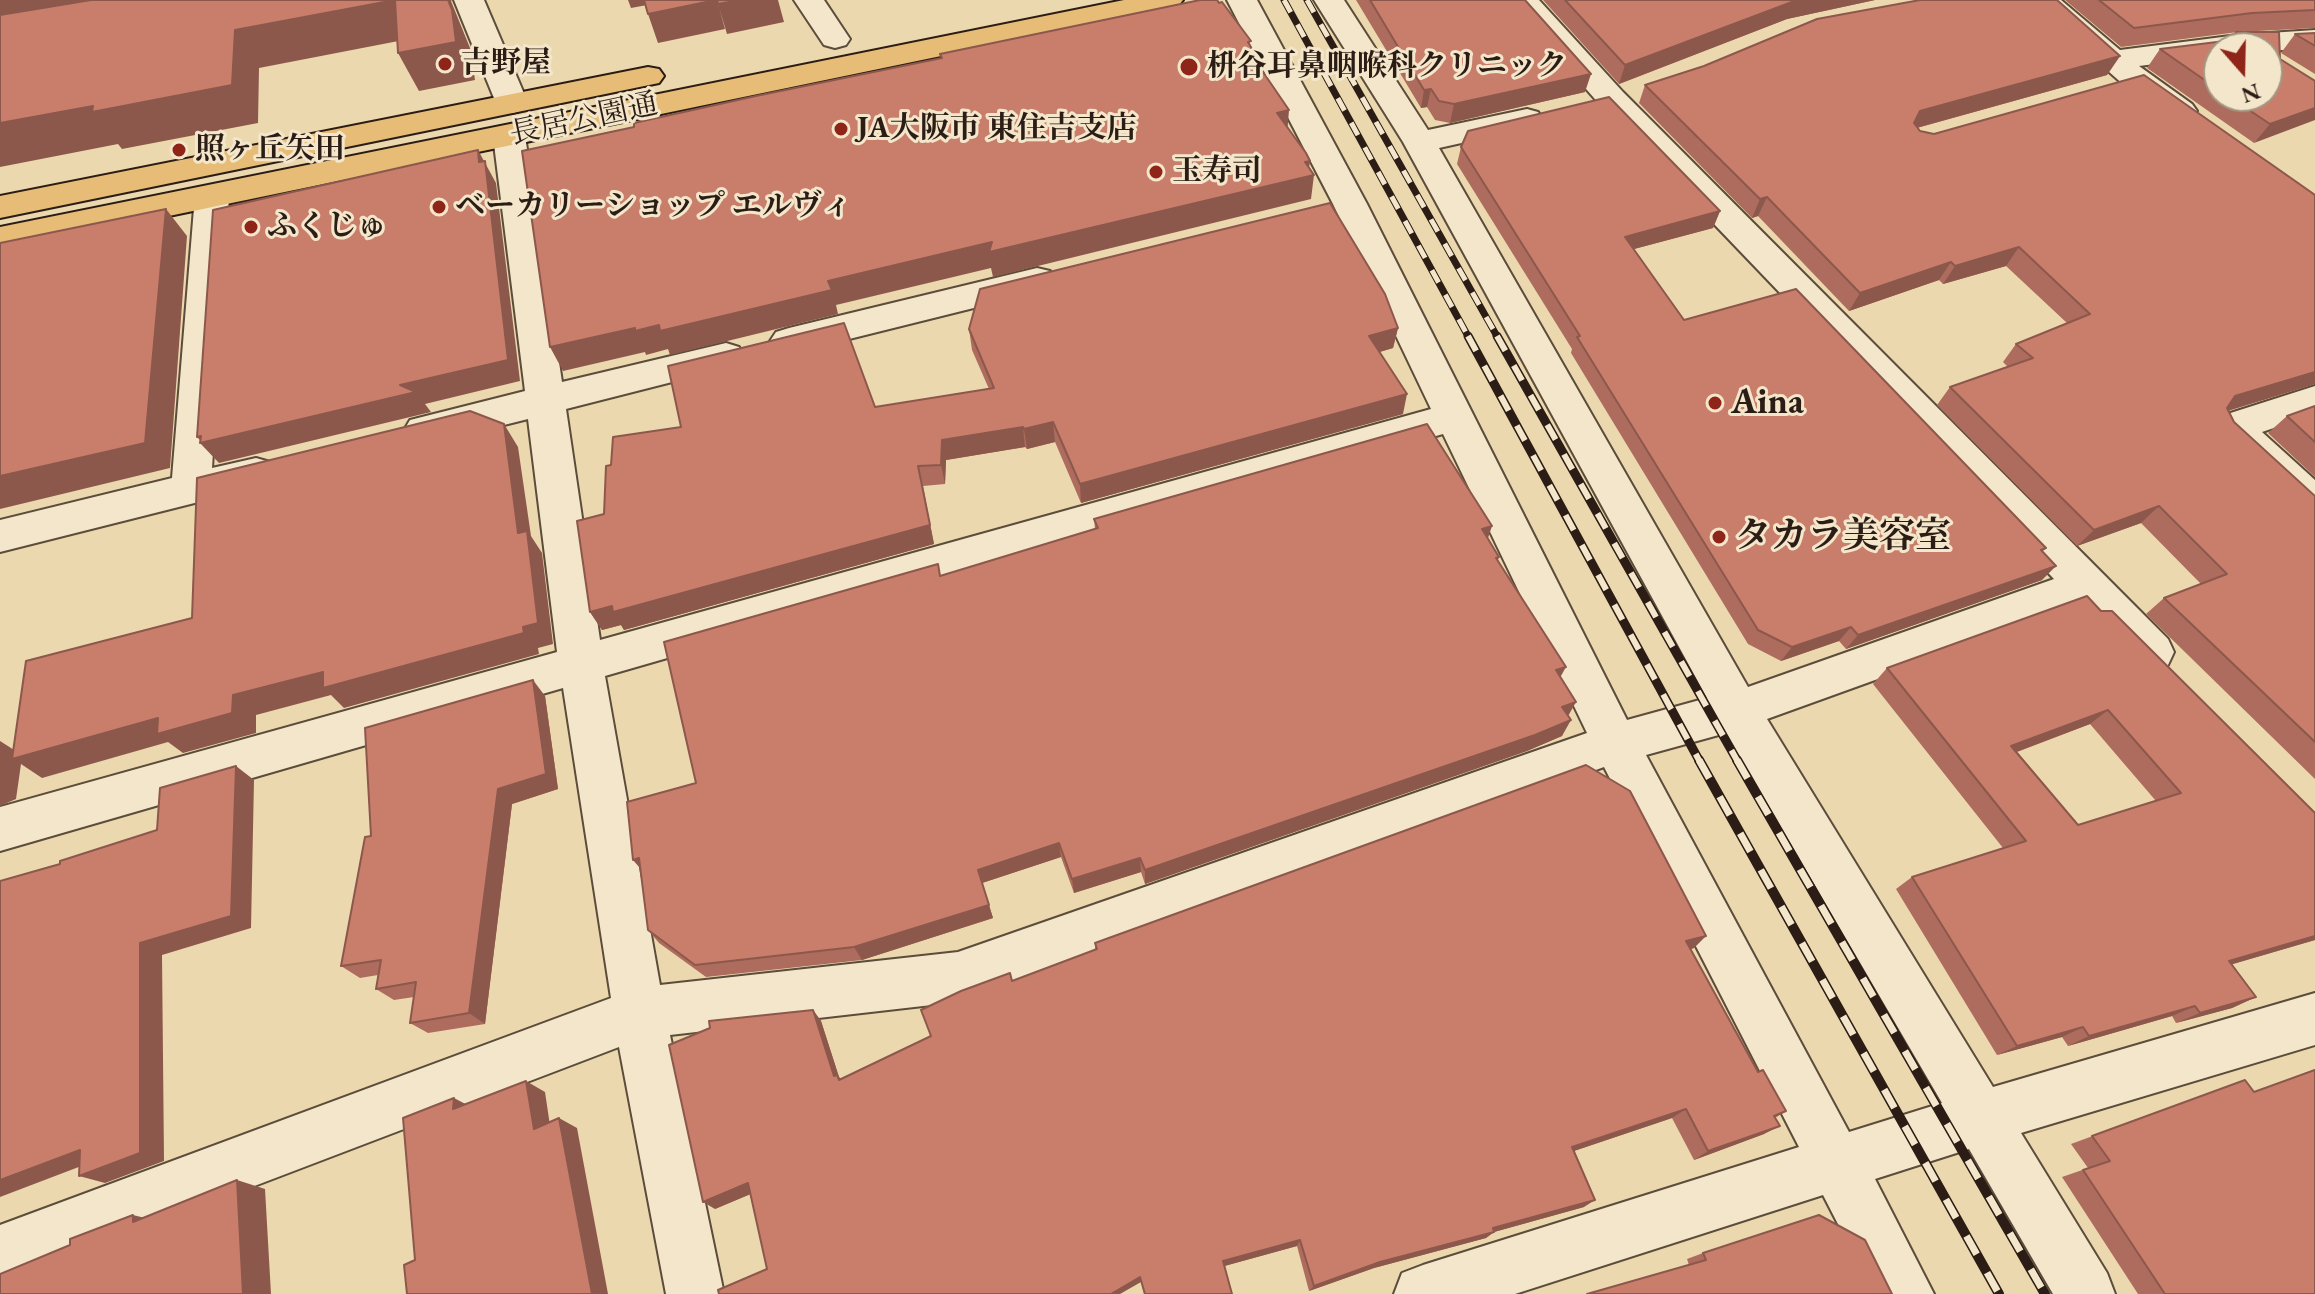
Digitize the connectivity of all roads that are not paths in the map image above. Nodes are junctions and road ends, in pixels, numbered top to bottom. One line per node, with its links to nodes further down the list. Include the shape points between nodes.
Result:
1 (469, 0): 15 (street)
2 (809, 0): 9 (street)
3 (1029, 0): 9 (highway, 長居公園通)
4 (1168, 0): 15 (highway, 長居公園通)
5 (1242, 0): 24 (street, via 1334,208)
6 (1329, 0): 17 (street)
7 (1523, 0): 30 (street)
8 (2043, 0): 13 (street)
9 (835, 39): 15 (highway, 長居公園通)
10 (2315, 39): 11 (street)
11 (2283, 42)
12 (2203, 55): 13 (street)
13 (2118, 76): 16 (street)
14 (1551, 114): 17 (street)
15 (511, 119): 18 (highway, 長居公園通); 19 (highway, 長居公園通); 22 (street)
16 (2200, 124)
17 (1419, 142): 33 (street)
18 (212, 196): 20 (highway, 長居公園通); 27 (street)
19 (0, 207)
20 (0, 239)
21 (1071, 272): 22 (street)
22 (545, 400): 25 (street); 31 (street)
23 (2315, 400): 28 (street, via 2232,427)
24 (1456, 416): 31 (street); 34 (street)
25 (391, 439)
26 (284, 466): 27 (street)
27 (191, 489): 29 (street)
28 (2315, 504)
29 (0, 536)
30 (2085, 586): 32 (street); 33 (street)
31 (581, 663): 35 (street); 36 (street)
32 (2173, 673)
33 (1737, 710): 34 (street); 38 (street)
34 (1615, 743): 36 (street, via 958,977); 39 (street)
35 (0, 829)
36 (639, 1013): 40 (street); 41 (street)
37 (2315, 1019): 38 (street)
38 (1980, 1118): 39 (street); 44 (street)
39 (1838, 1164): 42 (street); 43 (street)
40 (0, 1254)
41 (695, 1294)
42 (1423, 1294)
43 (1905, 1294)
44 (2086, 1294)

